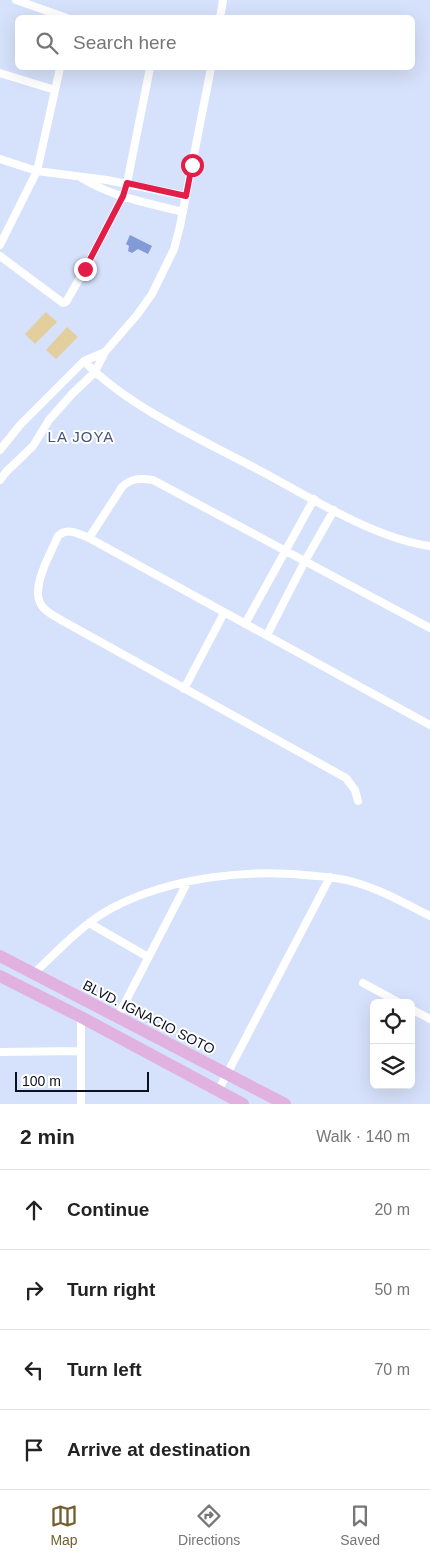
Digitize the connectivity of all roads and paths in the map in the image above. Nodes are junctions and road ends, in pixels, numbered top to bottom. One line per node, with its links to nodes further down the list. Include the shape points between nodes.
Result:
1 (16, 0): 3 (street)
2 (222, 0): 4 (street)
3 (58, 15)
4 (220, 15)
5 (60, 70): 9 (street)
6 (150, 70): 13 (street)
7 (211, 70): 16 (street)
8 (0, 73): 9 (street)
9 (55, 90): 11 (street)
10 (0, 159): 11 (street)
11 (37, 171): 12 (street); 19 (street)
12 (80, 177): 13 (street); 15 (street, via 91,185)
13 (127, 183): 14 (street); 15 (street)
14 (151, 189): 16 (street); 17 (street)
15 (123, 196): 17 (street); 20 (street, via 65,303)
16 (186, 196): 18 (street)
17 (147, 202): 18 (street)
18 (183, 212): 21 (street, via 174,249 152,294)
19 (0, 245)
20 (0, 256)
21 (104, 352): 22 (street); 23 (street)
22 (84, 361): 23 (street); 24 (street, via 14,431)
23 (95, 372): 25 (street, via 49,420 33,446); 26 (street, via 137,402 190,433)
24 (0, 450)
25 (0, 480)
26 (314, 499): 27 (street); 30 (street)
27 (334, 510): 29 (street, via 365,525); 31 (street)
28 (89, 538): 30 (street, via 122,487 127,482 144,479 153,480); 32 (street); 36 (street, via 68,531 58,536 39,582 40,605 60,620)
29 (430, 546)
30 (286, 551): 31 (street); 33 (street)
31 (305, 561): 34 (street); 35 (street)
32 (224, 613): 33 (street); 36 (street)
33 (245, 624): 35 (street)
34 (430, 628)
35 (267, 636): 37 (street)
36 (184, 688): 38 (street, via 346,778)
37 (430, 725)
38 (358, 801)
39 (330, 877): 40 (street, via 258,873); 41 (street, via 350,881); 55 (street)
40 (186, 883): 42 (street, via 135,898); 44 (street)
41 (430, 916)
42 (89, 924): 44 (street); 45 (street)
43 (0, 956): 45 (main road, BLVD. IGNACIO SOTO)
44 (148, 957): 51 (street)
45 (33, 974): 51 (main road, BLVD. IGNACIO SOTO)
46 (0, 976): 50 (main road)
47 (363, 983): 48 (street)
48 (393, 999)
49 (415, 1011): 52 (street)
50 (81, 1017): 53 (street); 56 (main road)
51 (117, 1018): 55 (main road, BLVD. IGNACIO SOTO)
52 (430, 1018)
53 (80, 1051): 54 (street); 57 (street)
54 (0, 1052)
55 (228, 1074): 56 (street); 59 (main road, BLVD. IGNACIO SOTO)
56 (218, 1091): 58 (main road)
57 (81, 1104)
58 (242, 1104)
59 (285, 1104)

